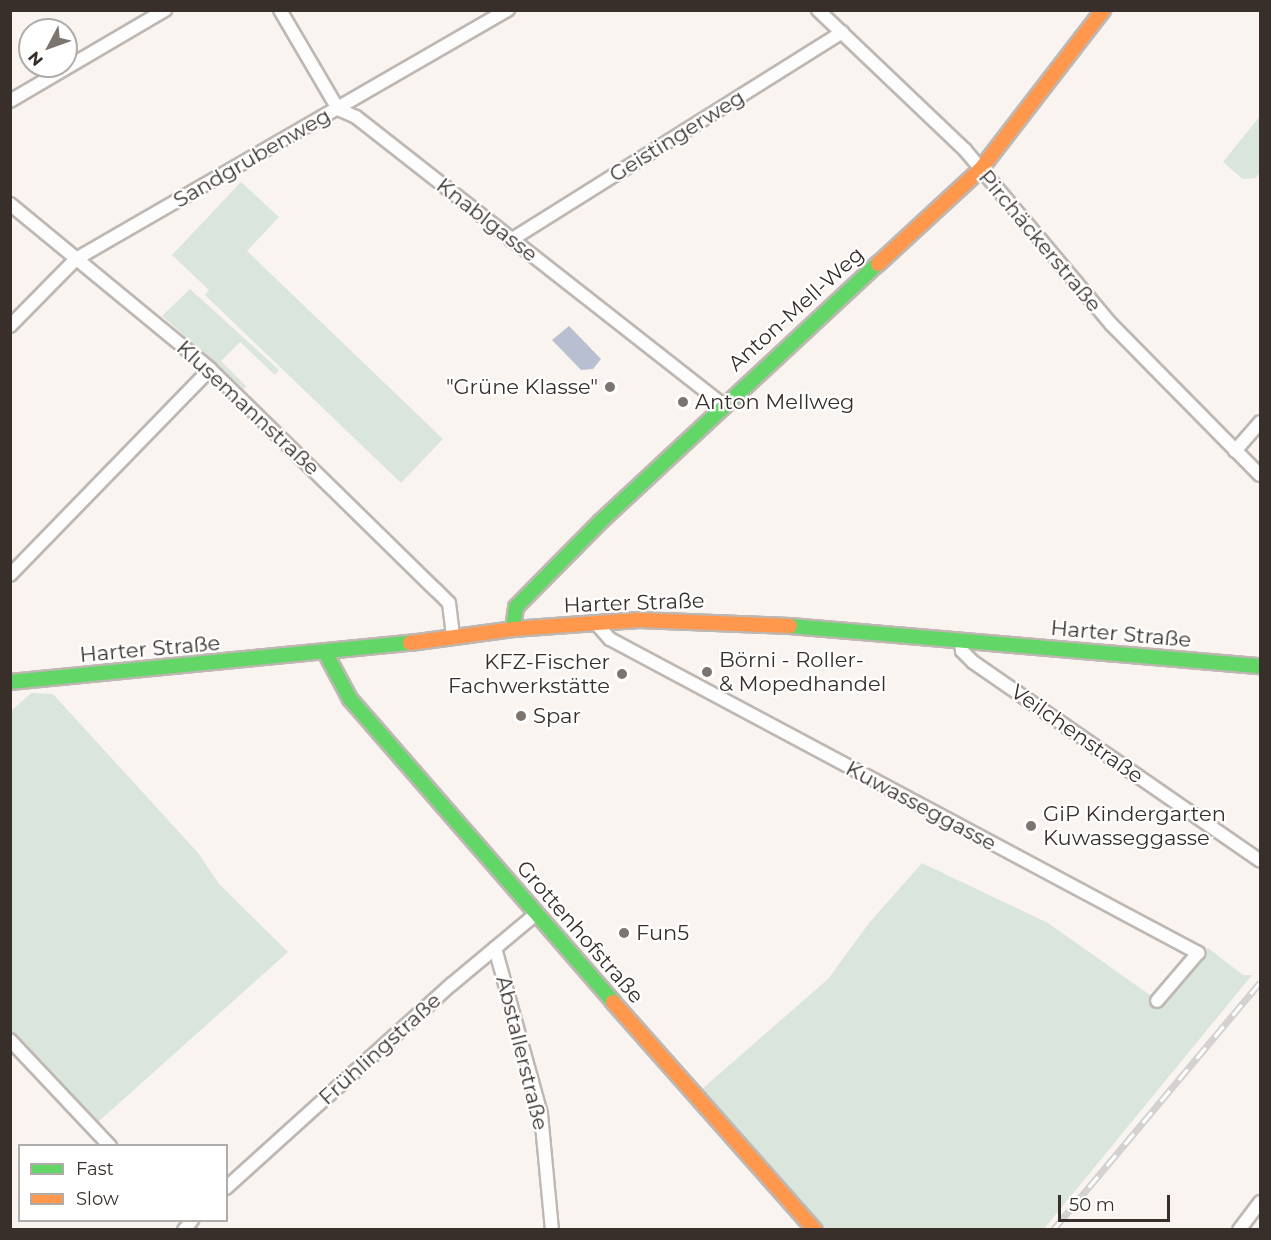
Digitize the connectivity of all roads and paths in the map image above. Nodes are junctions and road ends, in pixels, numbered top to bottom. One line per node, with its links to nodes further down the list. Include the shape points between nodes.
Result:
1 (165, 10): 7 (street)
2 (280, 10): 8 (street)
3 (508, 10): 8 (street, Sandgrubenweg)
4 (818, 10): 6 (street, Pirchäckerstraße)
5 (1102, 10): 9 (main road, Anton-Mell-Weg)
6 (842, 32): 9 (street, Pirchäckerstraße, via 965,150); 11 (street, Geistingerweg)
7 (10, 101)
8 (338, 109): 11 (street, Knablgasse, via 356,117); 12 (street, Sandgrubenweg)
9 (980, 170): 15 (main road, Anton-Mell-Weg); 17 (street, Pirchäckerstraße, via 1111,324)
10 (10, 204): 12 (street, Klusemannstraße)
11 (511, 240): 15 (street, Knablgasse)
12 (76, 258): 13 (street, Sandgrubenweg); 14 (street, Klusemannstraße)
13 (10, 326)
14 (210, 369): 19 (street); 22 (street, Klusemannstraße, via 448,603)
15 (723, 405): 21 (main road, Anton-Mell-Weg, via 516,608)
16 (1260, 422): 17 (street)
17 (1235, 451): 18 (street, Pirchäckerstraße)
18 (1260, 475)
19 (10, 575)
20 (595, 622): 21 (main road, Harter Straße); 23 (main road, Harter Straße, via 740,622); 30 (street, Kuwasseggasse, via 610,639 1198,953)
21 (513, 629): 22 (main road, Harter Straße)
22 (453, 637): 24 (main road, Harter Straße)
23 (961, 642): 25 (main road, Harter Straße); 27 (street, Veilchenstraße, via 962,651 973,662)
24 (326, 654): 26 (main road, Harter Straße); 28 (main road, Grottenhofstraße, via 350,699)
25 (1260, 666)
26 (10, 682)
27 (1260, 861)
28 (536, 914): 29 (street, Frühlingstraße); 36 (main road, Grottenhofstraße)
29 (495, 948): 33 (street, Frühlingstraße); 35 (street, Abstallerstraße, via 541,1114)
30 (1157, 1001)
31 (10, 1040): 32 (street)
32 (108, 1144)
33 (228, 1186)
34 (1260, 1202): 37 (street)
35 (552, 1230)
36 (815, 1230)
37 (1239, 1230)

